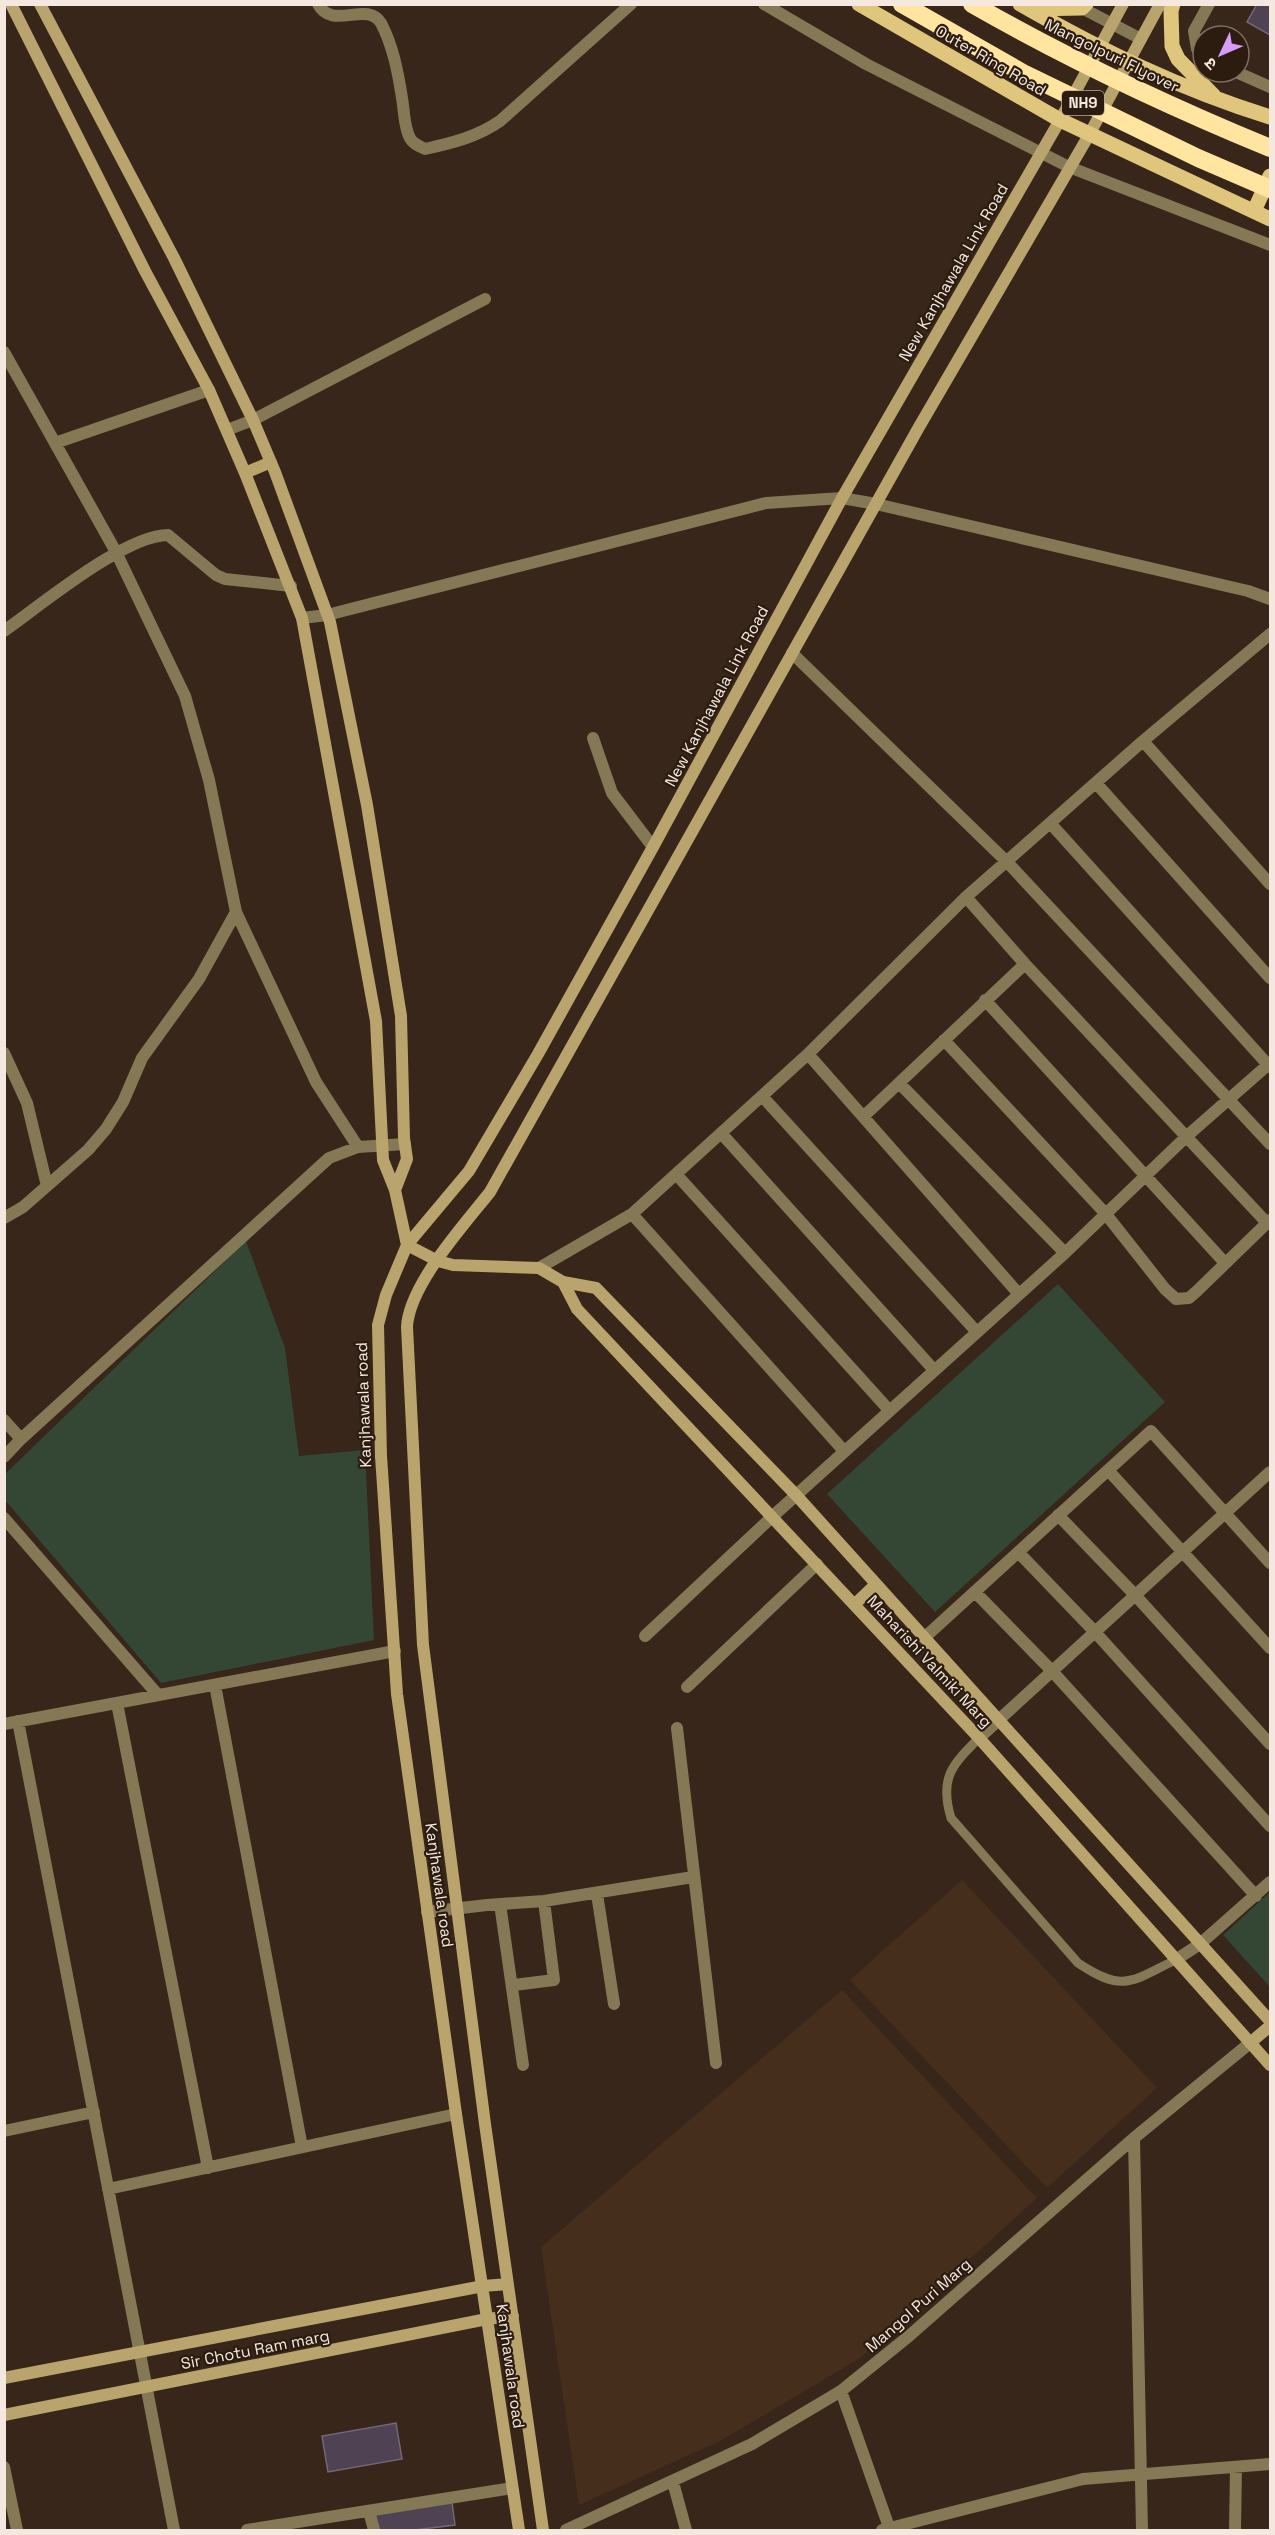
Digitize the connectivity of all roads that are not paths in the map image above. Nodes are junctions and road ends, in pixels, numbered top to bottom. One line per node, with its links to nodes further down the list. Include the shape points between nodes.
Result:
1 (11, 4): 36 (main road)
2 (40, 4): 37 (main road, via 174,258)
3 (318, 4): 4 (street, via 328,15 359,10 369,11 380,19 398,72 408,134 425,149 458,142 500,121)
4 (631, 4)
5 (764, 4): 27 (street, via 867,64)
6 (858, 4): 24 (main road, Outer Ring Road)
7 (902, 4): 30 (highway, NH9, bridge, via 1023,74)
8 (972, 4): 26 (highway, Mangolpuri Flyover / NH9, bridge, via 1046,46)
9 (1123, 4): 15 (main road, New Kanjhawala Link Road)
10 (1160, 4): 17 (main road)
11 (1173, 4): 22 (main road, via 1172,46 1178,59)
12 (1209, 4): 16 (street)
13 (1024, 6): 14 (main road); 18 (main road)
14 (1081, 6): 15 (street)
15 (1112, 24): 17 (street); 18 (main road, New Kanjhawala Link Road)
16 (1198, 24)
17 (1141, 39): 19 (main road)
18 (1098, 48): 19 (main road); 24 (main road, New Kanjhawala Link Road)
19 (1129, 62): 22 (main road); 25 (main road)
20 (1251, 79): 21 (street)
21 (1270, 87)
22 (1218, 101): 23 (main road)
23 (1270, 117)
24 (1060, 120): 25 (main road, Outer Ring Road); 27 (main road, New Kanjhawala Link Road)
25 (1089, 135): 28 (main road); 31 (main road, Outer Ring Road)
26 (1270, 148)
27 (1041, 153): 28 (street); 42 (main road, New Kanjhawala Link Road)
28 (1069, 167): 33 (street); 43 (main road)
29 (1270, 176): 31 (main road)
30 (1270, 189)
31 (1254, 211): 32 (main road, Outer Ring Road)
32 (1270, 219)
33 (1270, 245)
34 (485, 299): 37 (street)
35 (4, 352): 39 (street)
36 (209, 390): 38 (main road); 39 (street)
37 (253, 420): 38 (street); 40 (main road)
38 (227, 430): 41 (main road)
39 (56, 444): 44 (street)
40 (271, 462): 41 (main road); 47 (main road)
41 (245, 472): 45 (main road)
42 (842, 498): 43 (street); 47 (street, via 766,504); 56 (main road, New Kanjhawala Link Road)
43 (876, 504): 46 (street); 51 (main road)
44 (116, 552): 45 (street, via 158,535 168,535 225,579); 49 (street); 60 (street, via 185,696 209,780)
45 (291, 586): 48 (main road)
46 (1270, 599)
47 (327, 615): 48 (street); 75 (main road, via 367,805 401,1016)
48 (302, 618): 74 (main road, via 376,1021)
49 (4, 631)
50 (1270, 634): 53 (street)
51 (792, 653): 57 (street); 88 (main road, via 490,1192)
52 (593, 738): 56 (street, via 612,793)
53 (1143, 741): 54 (street); 58 (street)
54 (1096, 783): 55 (street); 62 (street)
55 (1051, 824): 57 (street); 67 (street)
56 (653, 847): 86 (main road, New Kanjhawala Link Road, via 469,1171)
57 (1007, 862): 59 (street); 70 (street)
58 (1270, 884)
59 (966, 897): 61 (street); 66 (street)
60 (236, 912): 77 (street, via 316,1082); 80 (street, via 199,979 142,1058 123,1102 105,1129 88,1150)
61 (1025, 964): 63 (street); 73 (street)
62 (1270, 978)
63 (985, 1000): 64 (street); 79 (street)
64 (944, 1040): 68 (street); 82 (street)
65 (4, 1053): 80 (street, via 27,1103)
66 (808, 1054): 69 (street); 71 (street)
67 (1270, 1065): 70 (street)
68 (899, 1083): 71 (street); 87 (street)
69 (762, 1096): 72 (street); 93 (street)
70 (1228, 1099): 73 (street); 76 (street)
71 (863, 1117): 92 (street)
72 (721, 1133): 78 (street); 94 (street)
73 (1187, 1136): 79 (street); 85 (street)
74 (383, 1144): 75 (street); 77 (street); 81 (main road, via 383,1160)
75 (405, 1144): 81 (main road, via 407,1159)
76 (1270, 1144)
77 (358, 1147): 97 (street, via 329,1158)
78 (676, 1174): 83 (street); 95 (street)
79 (1146, 1176): 82 (street); 89 (street)
80 (47, 1186): 84 (street, via 23,1208)
81 (395, 1190): 86 (main road)
82 (1105, 1213): 87 (street); 89 (street, via 1176,1299 1189,1298)
83 (632, 1214): 90 (street); 98 (street)
84 (4, 1218)
85 (1269, 1222): 89 (street)
86 (407, 1245): 88 (main road); 119 (main road, Kanjhawala road, via 386,1295 377,1346)
87 (1065, 1253): 92 (street)
88 (438, 1261): 90 (main road, Maharishi Valmiki Marg); 138 (main road, Kanjhawala road, via 412,1303 407,1327 423,1645)
89 (1226, 1263)
90 (539, 1268): 91 (main road, Maharishi Valmiki Marg)
91 (564, 1281): 102 (main road, Maharishi Valmiki Marg, via 596,1288); 105 (main road, Maharishi Valmiki Marg, via 577,1309)
92 (1018, 1293): 93 (street)
93 (976, 1332): 94 (street)
94 (934, 1370): 95 (street)
95 (889, 1410): 98 (street)
96 (4, 1420): 97 (street)
97 (21, 1439): 99 (street)
98 (844, 1451): 102 (street)
99 (4, 1456)
100 (1108, 1470): 103 (street, via 1151,1431); 104 (street); 107 (street)
101 (1269, 1478): 103 (street)
102 (796, 1495): 105 (street); 111 (main road, Maharishi Valmiki Marg)
103 (1226, 1513): 107 (street); 109 (street)
104 (1058, 1515): 108 (street); 113 (street)
105 (773, 1516): 110 (main road, Maharishi Valmiki Marg); 116 (street)
106 (4, 1518): 123 (street)
107 (1184, 1551): 113 (street); 118 (street)
108 (1018, 1552): 112 (street); 115 (street)
109 (1270, 1563)
110 (817, 1564): 114 (main road, Maharishi Valmiki Marg); 122 (street)
111 (876, 1584): 114 (main road); 117 (main road, Maharishi Valmiki Marg)
112 (975, 1592): 117 (street); 120 (street)
113 (1135, 1595): 115 (street); 130 (street)
114 (855, 1604): 129 (main road, Maharishi Valmiki Marg)
115 (1095, 1632): 120 (street); 131 (street)
116 (645, 1636)
117 (924, 1638): 125 (main road, Maharishi Valmiki Marg)
118 (1270, 1648)
119 (395, 1651): 121 (street); 139 (main road, Kanjhawala road, via 397,1694)
120 (1052, 1671): 125 (street); 135 (street)
121 (215, 1685): 123 (street); 154 (street)
122 (687, 1687)
123 (158, 1695): 124 (street)
124 (117, 1703): 126 (street); 155 (street)
125 (999, 1719): 129 (street); 140 (main road, Maharishi Valmiki Marg)
126 (18, 1721): 127 (street); 150 (street)
127 (4, 1724)
128 (677, 1728): 132 (street)
129 (979, 1737): 141 (main road, Maharishi Valmiki Marg); 141 (lane, via 946,1780 945,1800 951,1818 1077,1963 1113,1982 1143,1976)
130 (1270, 1744)
131 (1270, 1826)
132 (693, 1877): 134 (street); 147 (street)
133 (1270, 1882): 135 (street)
134 (597, 1894): 136 (street); 143 (street)
135 (1256, 1896): 140 (street)
136 (544, 1901): 137 (street); 142 (street, via 554,1980)
137 (500, 1904): 138 (street); 142 (street)
138 (458, 1908): 139 (street); 157 (main road, Kanjhawala road)
139 (427, 1912): 151 (main road, Kanjhawala road)
140 (1200, 1944): 141 (street); 144 (main road, Maharishi Valmiki Marg)
141 (1177, 1959): 146 (main road, Maharishi Valmiki Marg)
142 (513, 1985): 148 (street)
143 (614, 2004)
144 (1270, 2021)
145 (1270, 2026): 146 (main road)
146 (1250, 2043): 149 (main road, Maharishi Valmiki Marg); 153 (street, Mangol Puri Marg)
147 (716, 2063)
148 (523, 2065)
149 (1270, 2065)
150 (94, 2112): 152 (street); 156 (street)
151 (456, 2114): 154 (street); 158 (main road, Kanjhawala road)
152 (4, 2131)
153 (1134, 2138): 164 (street, Mangol Puri Marg); 169 (street)
154 (302, 2147): 155 (street)
155 (208, 2168): 156 (street)
156 (108, 2189): 161 (street)
157 (508, 2284): 158 (main road, Sir Chotu Ram marg); 159 (main road, Kanjhawala road)
158 (483, 2286): 160 (main road, Kanjhawala road); 161 (main road, Sir Chotu Ram marg)
159 (513, 2316): 160 (main road, Sir Chotu Ram marg); 179 (main road, Kanjhawala road)
160 (487, 2319): 163 (main road, Sir Chotu Ram marg); 171 (main road, Kanjhawala road)
161 (140, 2352): 162 (main road, Sir Chotu Ram marg); 163 (street)
162 (4, 2378)
163 (146, 2388): 165 (main road, Sir Chotu Ram marg); 175 (street)
164 (841, 2391): 170 (street, Mangol Puri Marg, via 752,2444); 182 (street)
165 (4, 2415)
166 (1270, 2463): 168 (street)
167 (4, 2467): 174 (street)
168 (1236, 2467): 169 (street); 184 (street)
169 (1141, 2475): 182 (street, via 1083,2479); 183 (street)
170 (673, 2482): 180 (street, Mangol Puri Marg); 181 (street)
171 (512, 2488): 172 (street); 178 (main road, Kanjhawala road)
172 (369, 2511): 173 (street); 177 (street)
173 (276, 2528): 176 (street)
174 (17, 2530)
175 (174, 2530)
176 (247, 2530)
177 (374, 2530)
178 (519, 2530)
179 (543, 2530)
180 (566, 2530)
181 (686, 2530)
182 (887, 2530)
183 (1142, 2530)
184 (1235, 2530)

